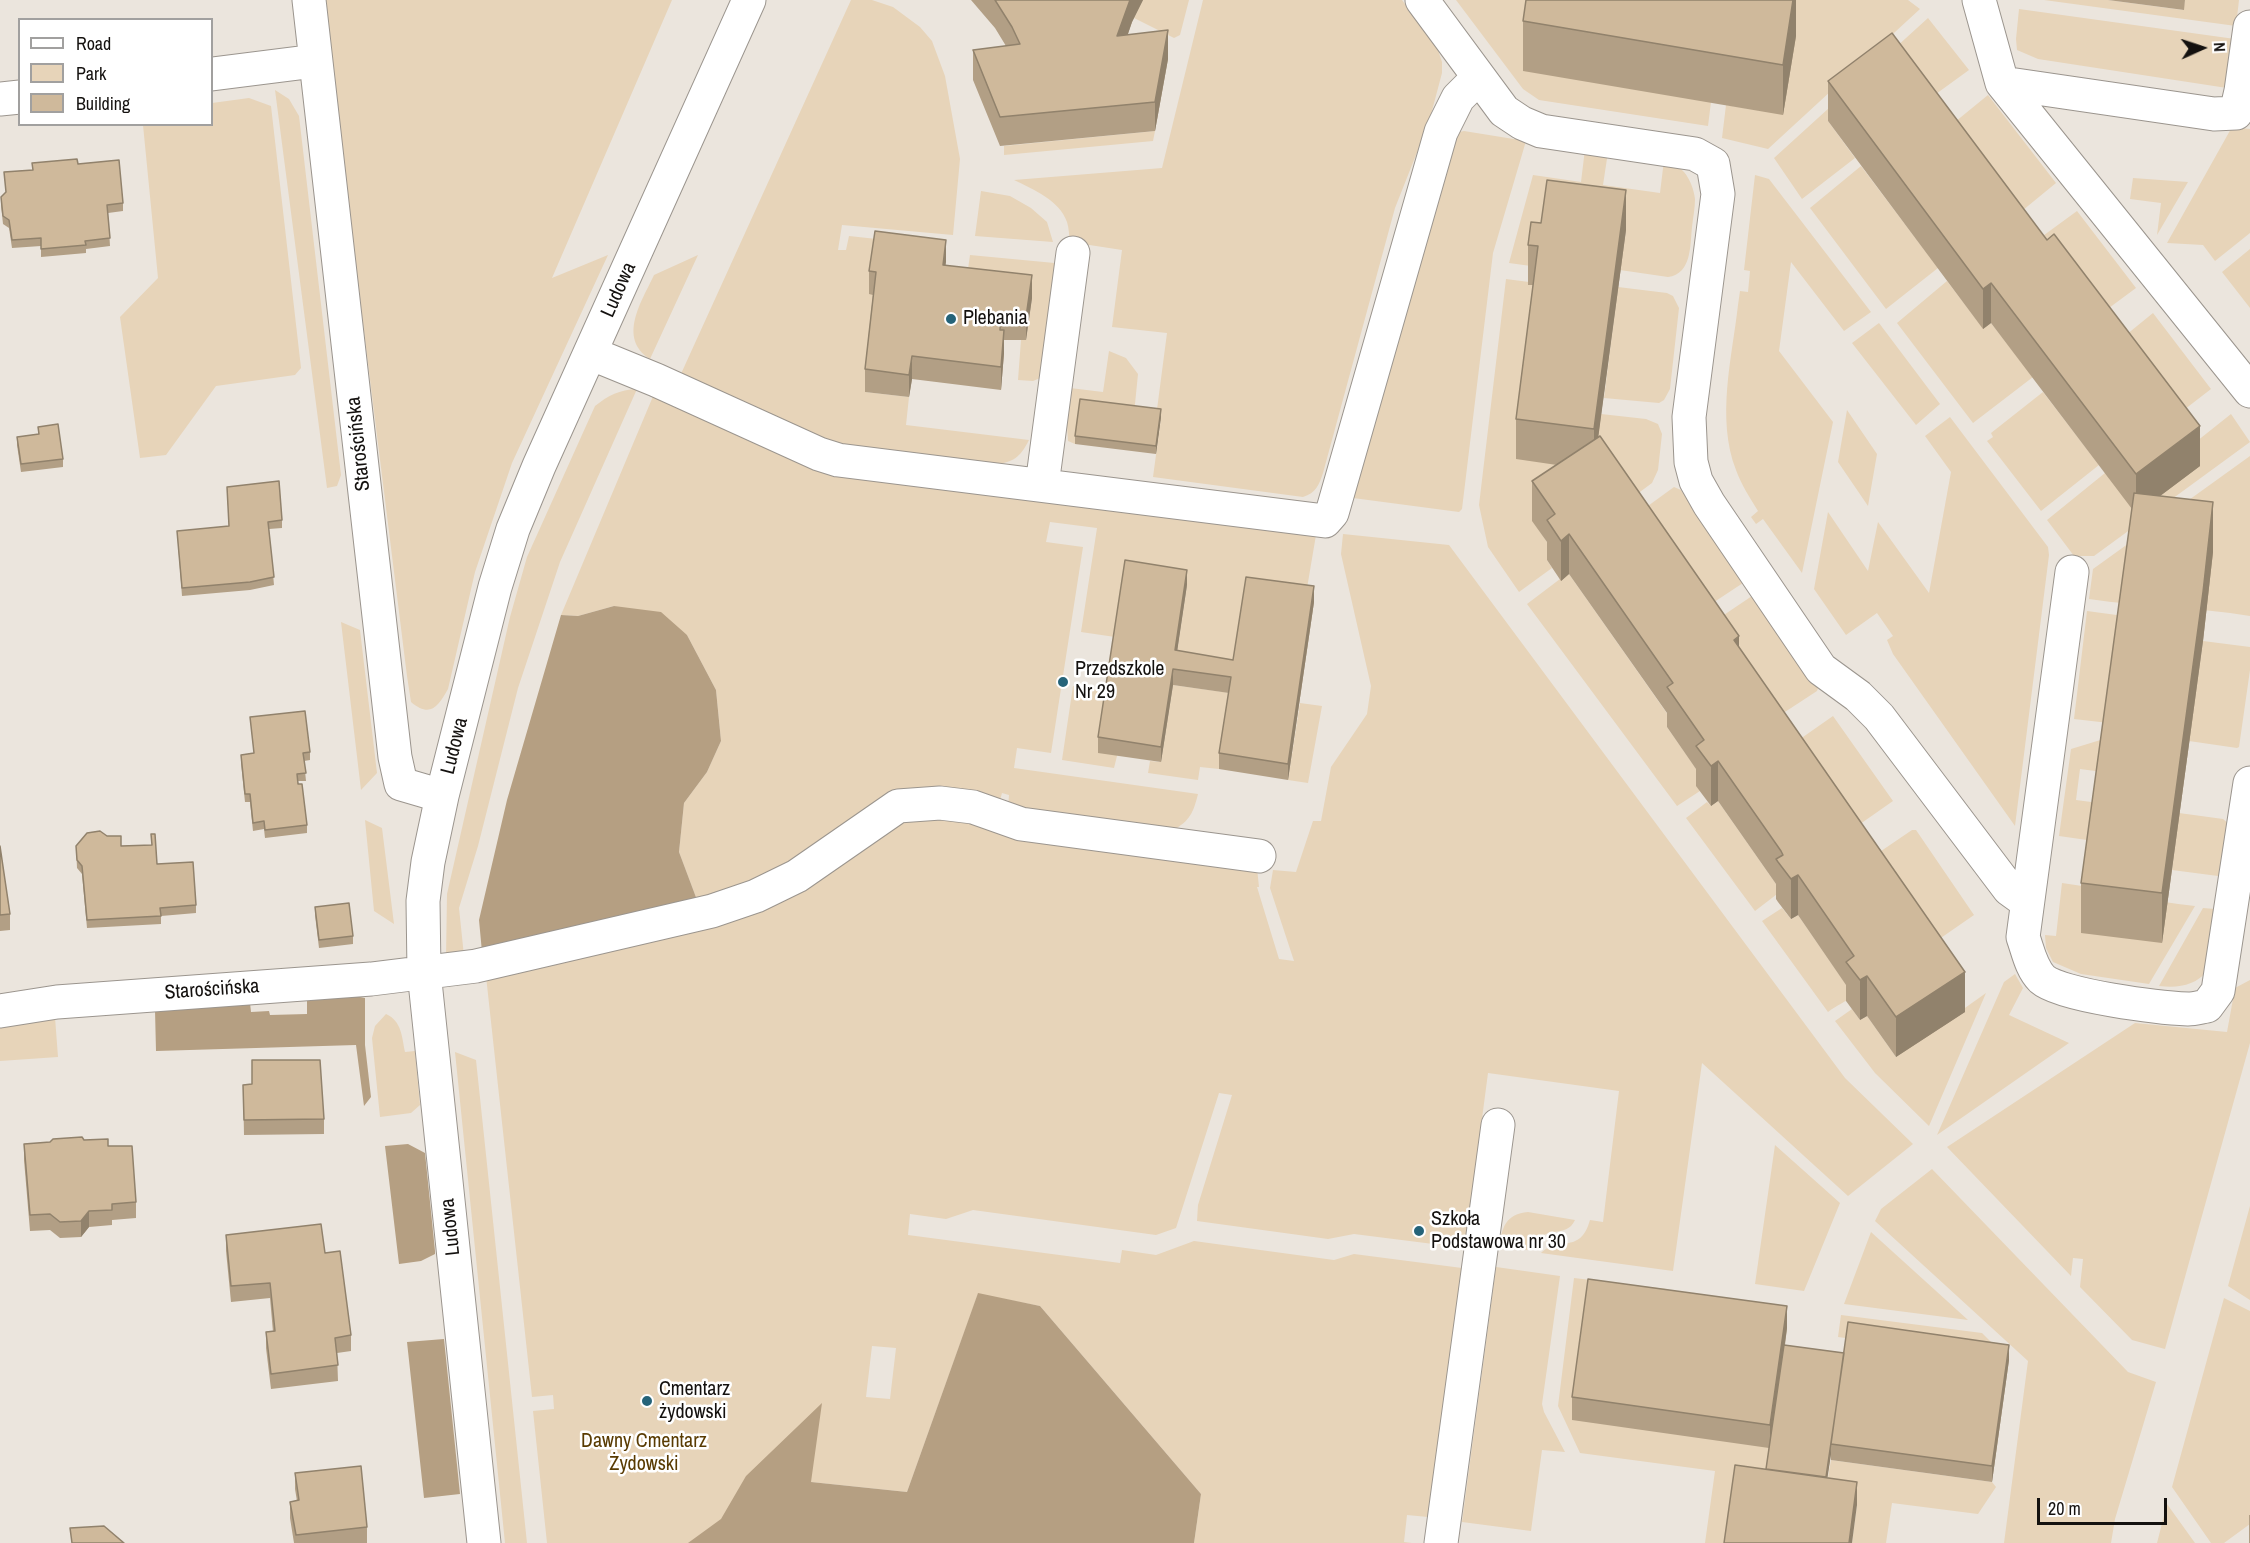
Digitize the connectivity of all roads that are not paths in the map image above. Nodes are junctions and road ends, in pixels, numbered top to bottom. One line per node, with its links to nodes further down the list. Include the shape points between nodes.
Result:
1 (309, 0): 6 (street, Starościńska)
2 (749, 0): 13 (street, Ludowa)
3 (1422, 0): 8 (street)
4 (1979, 0): 9 (street)
5 (2250, 27): 9 (street, via 2236,113 2214,114)
6 (315, 61): 7 (street); 18 (street, Starościńska, via 395,757 401,784)
7 (213, 74)
8 (1478, 78): 15 (street, via 1458,98 1441,132 1332,513 1325,521); 20 (street, via 1504,111 1541,131 1695,154 1713,164 1718,194 1689,417 1696,481 1821,669 1879,717 2009,889)
9 (2002, 83): 14 (street)
10 (18, 97): 11 (street)
11 (0, 99)
12 (1074, 253): 15 (street)
13 (590, 352): 15 (street, via 819,454 858,463); 18 (street, Ludowa, via 513,529 487,614)
14 (2250, 391)
15 (1042, 485)
16 (2072, 572): 20 (street)
17 (2250, 783): 20 (street, via 2218,991 2206,1006 2189,1009 2088,996 2043,980 2032,964 2023,937)
18 (442, 796): 21 (street, Ludowa, via 423,900)
19 (1259, 856): 21 (street, Starościńska, via 1021,824 973,807 940,803 898,806 797,876 756,896 712,911 476,966)
20 (2027, 902)
21 (424, 972): 22 (street, Starościńska, via 57,1002); 24 (street, Ludowa)
22 (0, 1011)
23 (1498, 1125): 25 (street)
24 (484, 1543)
25 (1440, 1543)

